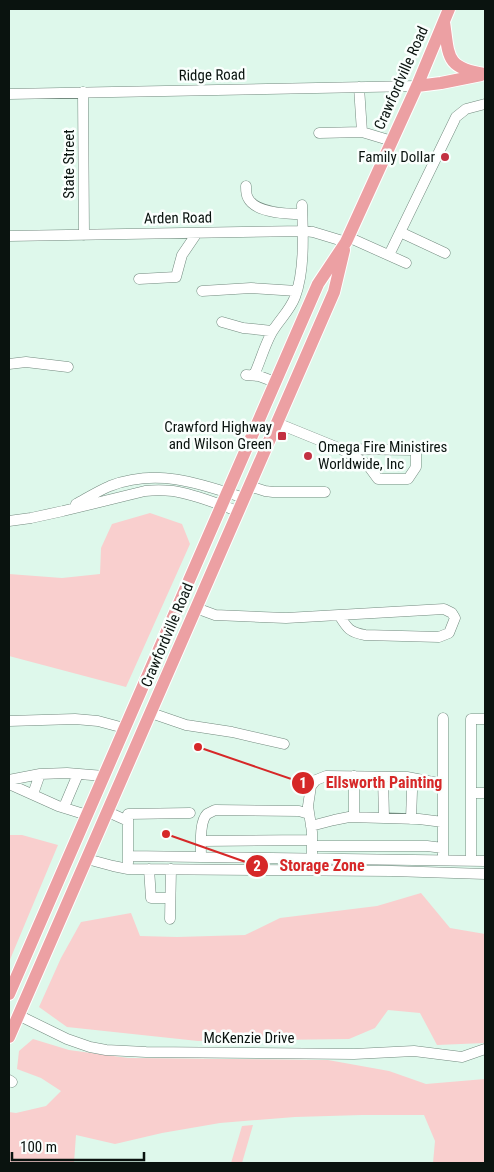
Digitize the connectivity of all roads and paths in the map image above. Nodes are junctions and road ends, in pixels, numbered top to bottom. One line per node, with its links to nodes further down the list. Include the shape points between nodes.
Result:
1 (449, 9): 2 (main road, Crawfordville Road)
2 (444, 21): 3 (main road, via 451,59 460,68); 4 (main road, Crawfordville Road)
3 (484, 74): 4 (main road)
4 (417, 86): 5 (street, Ridge Road); 11 (main road, Crawfordville Road)
5 (359, 87): 6 (street, Ridge Road); 9 (street)
6 (83, 92): 7 (street, Ridge Road); 16 (street, State Street)
7 (9, 94)
8 (485, 104): 14 (street, via 466,109 456,117)
9 (362, 132): 10 (street); 11 (street)
10 (320, 133)
11 (392, 141): 18 (main road, Crawfordville Road)
12 (246, 186): 13 (street, via 247,198 260,208 281,213 302,210)
13 (303, 231): 15 (street, Arden Road); 18 (street, Arden Road); 23 (street)
14 (400, 232): 19 (street); 20 (street)
15 (197, 233): 16 (street, Arden Road); 22 (street, via 182,255 176,277)
16 (84, 235): 17 (street, Arden Road)
17 (9, 236)
18 (347, 240): 20 (street, Arden Road); 25 (main road, Crawfordville Road); 33 (main road, Crawfordville Road, via 334,292)
19 (445, 253)
20 (389, 255): 21 (street, Arden Road)
21 (406, 264)
22 (140, 279)
23 (297, 288): 24 (street); 25 (street); 26 (street, via 290,308)
24 (202, 291)
25 (315, 291): 28 (main road, Crawfordville Road)
26 (281, 320): 28 (street); 29 (street)
27 (222, 322): 29 (street)
28 (300, 324): 32 (main road, Crawfordville Road)
29 (272, 331): 32 (street, via 250,375)
30 (9, 364): 31 (street, via 26,362)
31 (68, 367)
32 (275, 382): 37 (main road, Crawfordville Road)
33 (277, 423): 34 (street); 38 (main road, Crawfordville Road)
34 (341, 449): 34 (street, via 416,450 416,467 408,479 378,479 367,464)
35 (143, 479): 36 (street); 37 (street, via 170,478); 41 (street, via 110,486)
36 (145, 491): 40 (street, via 186,493); 41 (street)
37 (228, 492): 38 (street); 40 (main road, Crawfordville Road)
38 (247, 492): 39 (street); 42 (main road, Crawfordville Road)
39 (325, 492)
40 (222, 506): 42 (street); 44 (main road, Crawfordville Road)
41 (63, 511): 43 (street)
42 (238, 511): 45 (main road, Crawfordville Road)
43 (9, 521)
44 (186, 586): 47 (main road, via 184,621); 48 (main road, Crawfordville Road)
45 (196, 608): 46 (street, via 216,615 277,618); 47 (main road, Crawfordville Road)
46 (339, 615): 46 (street, via 434,609 452,613 455,618 449,633 438,637 355,633)
47 (187, 629): 49 (main road, Crawfordville Road)
48 (160, 645): 49 (main road, via 164,670); 54 (main road, Crawfordville Road)
49 (162, 687): 50 (main road, Crawfordville Road)
50 (151, 713): 55 (street, via 186,725); 68 (main road, Crawfordville Road)
51 (443, 718): 63 (street)
52 (485, 719): 64 (street, via 471,719)
53 (9, 721): 54 (street, via 75,719)
54 (124, 728): 58 (main road, Crawfordville Road)
55 (284, 744)
56 (40, 774): 57 (street); 62 (street); 66 (street)
57 (78, 774): 58 (street); 67 (street)
58 (104, 776): 74 (main road, Crawfordville Road)
59 (354, 776): 60 (street); 70 (street, via 326,776 316,780 311,786); 71 (street)
60 (383, 777): 61 (street); 72 (street)
61 (410, 778): 63 (street); 73 (street)
62 (9, 782): 66 (street)
63 (443, 784): 76 (street)
64 (471, 793): 65 (street); 86 (street)
65 (485, 793)
66 (33, 794): 67 (street)
67 (64, 807): 74 (street)
68 (108, 812): 75 (street); 84 (main road, Crawfordville Road)
69 (190, 813): 75 (street, via 128,814)
70 (309, 814): 77 (street); 78 (street, via 299,811 215,810 204,818)
71 (354, 818): 72 (street); 77 (street)
72 (384, 818): 73 (street)
73 (411, 819): 76 (street)
74 (84, 820): 84 (main road, via 83,842); 91 (main road, Crawfordville Road)
75 (128, 820): 81 (street)
76 (444, 822): 80 (street)
77 (311, 826): 79 (street)
78 (202, 842): 79 (street); 82 (street)
79 (312, 843): 80 (street); 83 (street)
80 (443, 848): 85 (street)
81 (128, 856): 82 (street); 88 (street)
82 (201, 857): 83 (street)
83 (312, 858): 85 (street)
84 (87, 860): 88 (street); 91 (main road); 97 (main road, Crawfordville Road)
85 (443, 860): 86 (street)
86 (469, 860): 87 (street); 92 (street)
87 (485, 860)
88 (128, 869): 89 (street)
89 (149, 869): 90 (street); 94 (street, via 151,898)
90 (171, 869): 92 (street); 94 (street)
91 (62, 872): 96 (main road, Crawfordville Road)
92 (468, 874): 93 (street)
93 (485, 874)
94 (170, 898): 95 (street)
95 (170, 919)
96 (9, 994)
97 (18, 1016): 98 (main road, Crawfordville Road); 99 (street, McKenzie Drive, via 67,1039 106,1050 344,1054 414,1051 462,1057)
98 (9, 1037)
99 (485, 1049)

